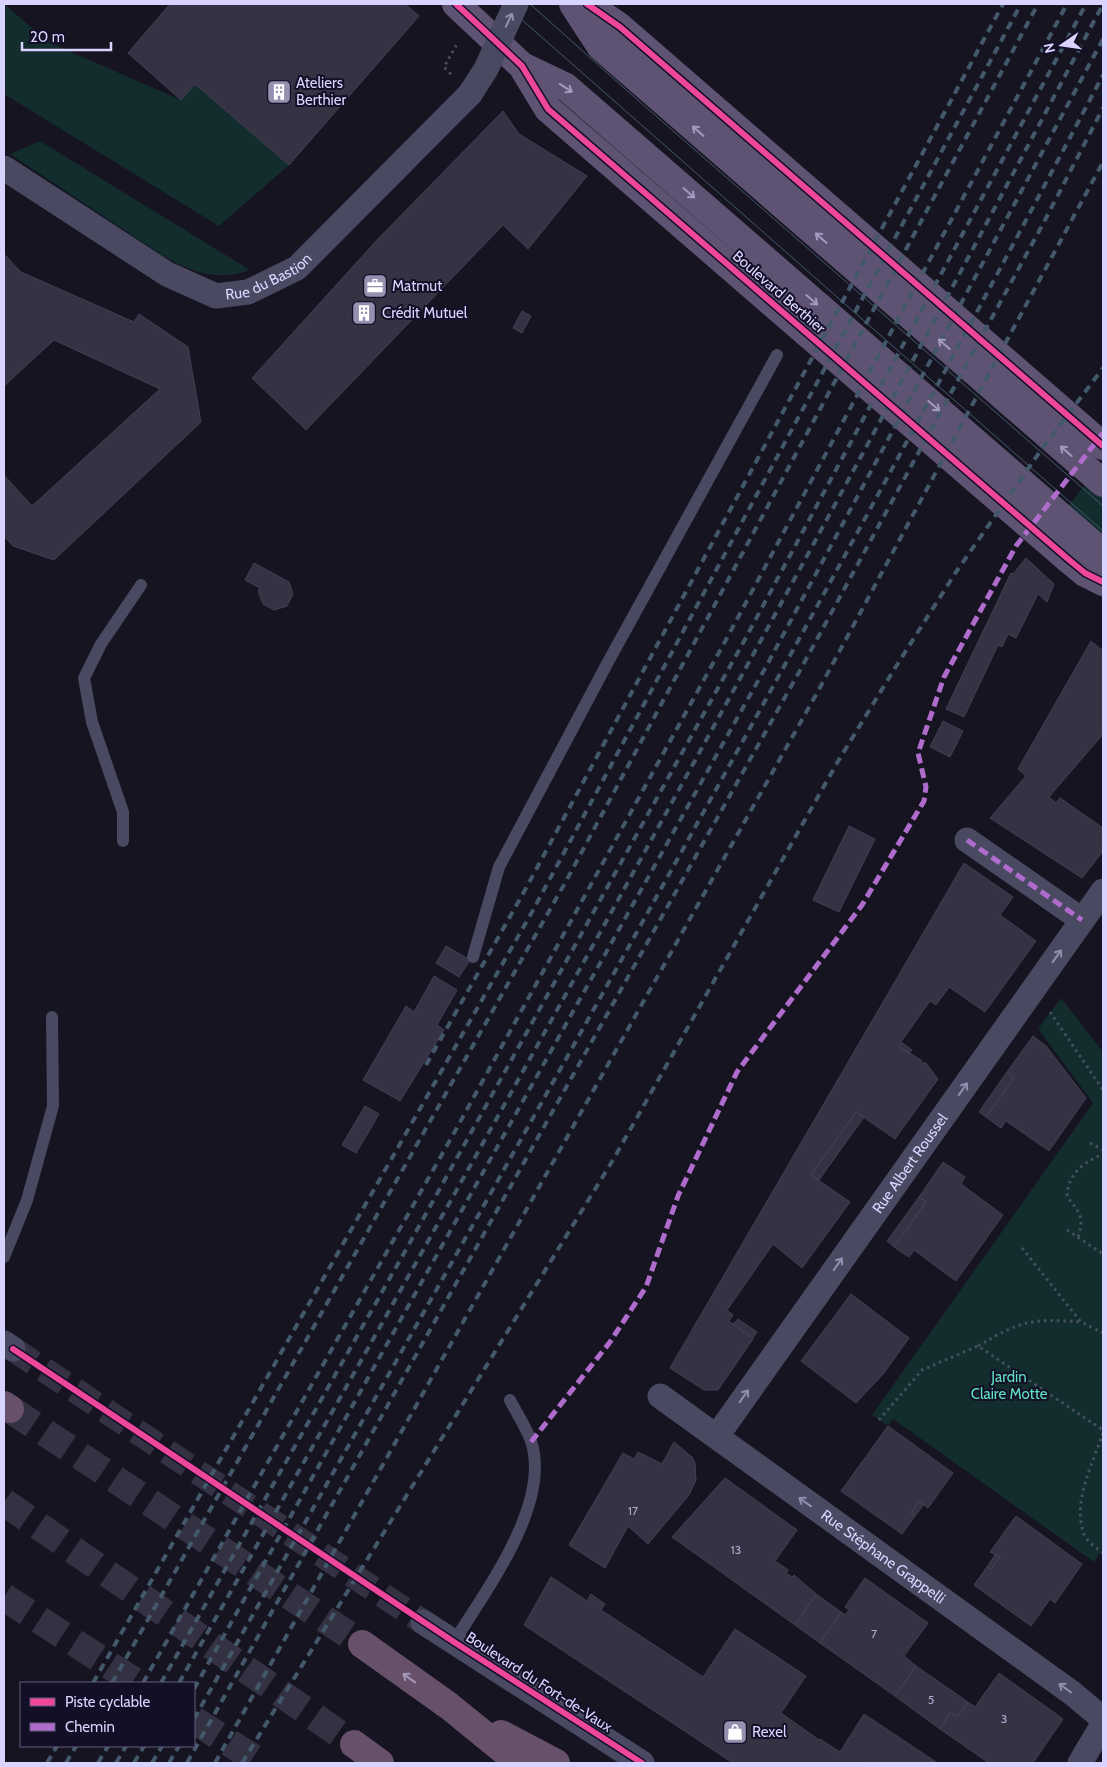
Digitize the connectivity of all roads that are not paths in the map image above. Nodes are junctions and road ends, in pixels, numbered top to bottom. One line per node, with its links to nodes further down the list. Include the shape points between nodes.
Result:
1 (456, 4): 5 (main road, Boulevard Berthier)
2 (516, 4): 6 (street, Rue du Bastion, one-way to 2, bridge, via 167,274 216,296 248,292 297,268 467,97 486,69)
3 (573, 4): 9 (main road, one-way to 3, via 601,47)
4 (587, 4): 8 (main road, via 620,27)
5 (522, 66): 10 (main road, Boulevard Berthier, one-way to 10, via 566,87); 11 (main road, Boulevard Berthier, via 548,109 1068,559)
6 (4, 168)
7 (777, 355): 17 (lane, via 503,859)
8 (1103, 446)
9 (1103, 483)
10 (1103, 553)
11 (1103, 582)
12 (141, 585): 14 (lane, via 84,678 92,722 123,812)
13 (967, 840): 16 (street)
14 (123, 841)
15 (1103, 891): 16 (street, Rue Albert Roussel)
16 (1082, 920): 22 (street, Rue Albert Roussel, one-way to 16)
17 (473, 957)
18 (52, 1018): 19 (lane, via 53,1106 27,1200)
19 (4, 1257)
20 (660, 1396): 22 (street, Rue Stéphane Grappelli)
21 (510, 1400): 24 (lane, via 531,1442 535,1464 533,1492 514,1541)
22 (716, 1436): 27 (street, Rue Stéphane Grappelli, one-way to 22, via 1072,1693)
23 (423, 1622): 24 (street, Boulevard du Fort-de-Vaux)
24 (454, 1642): 33 (street, Boulevard du Fort-de-Vaux)
25 (362, 1644): 26 (highway, one-way to 25)
26 (448, 1706): 31 (highway); 32 (highway)
27 (1103, 1719)
28 (1103, 1724): 34 (street)
29 (362, 1754): 30 (highway)
30 (380, 1763)
31 (519, 1763)
32 (556, 1763)
33 (642, 1763)
34 (1080, 1763)

